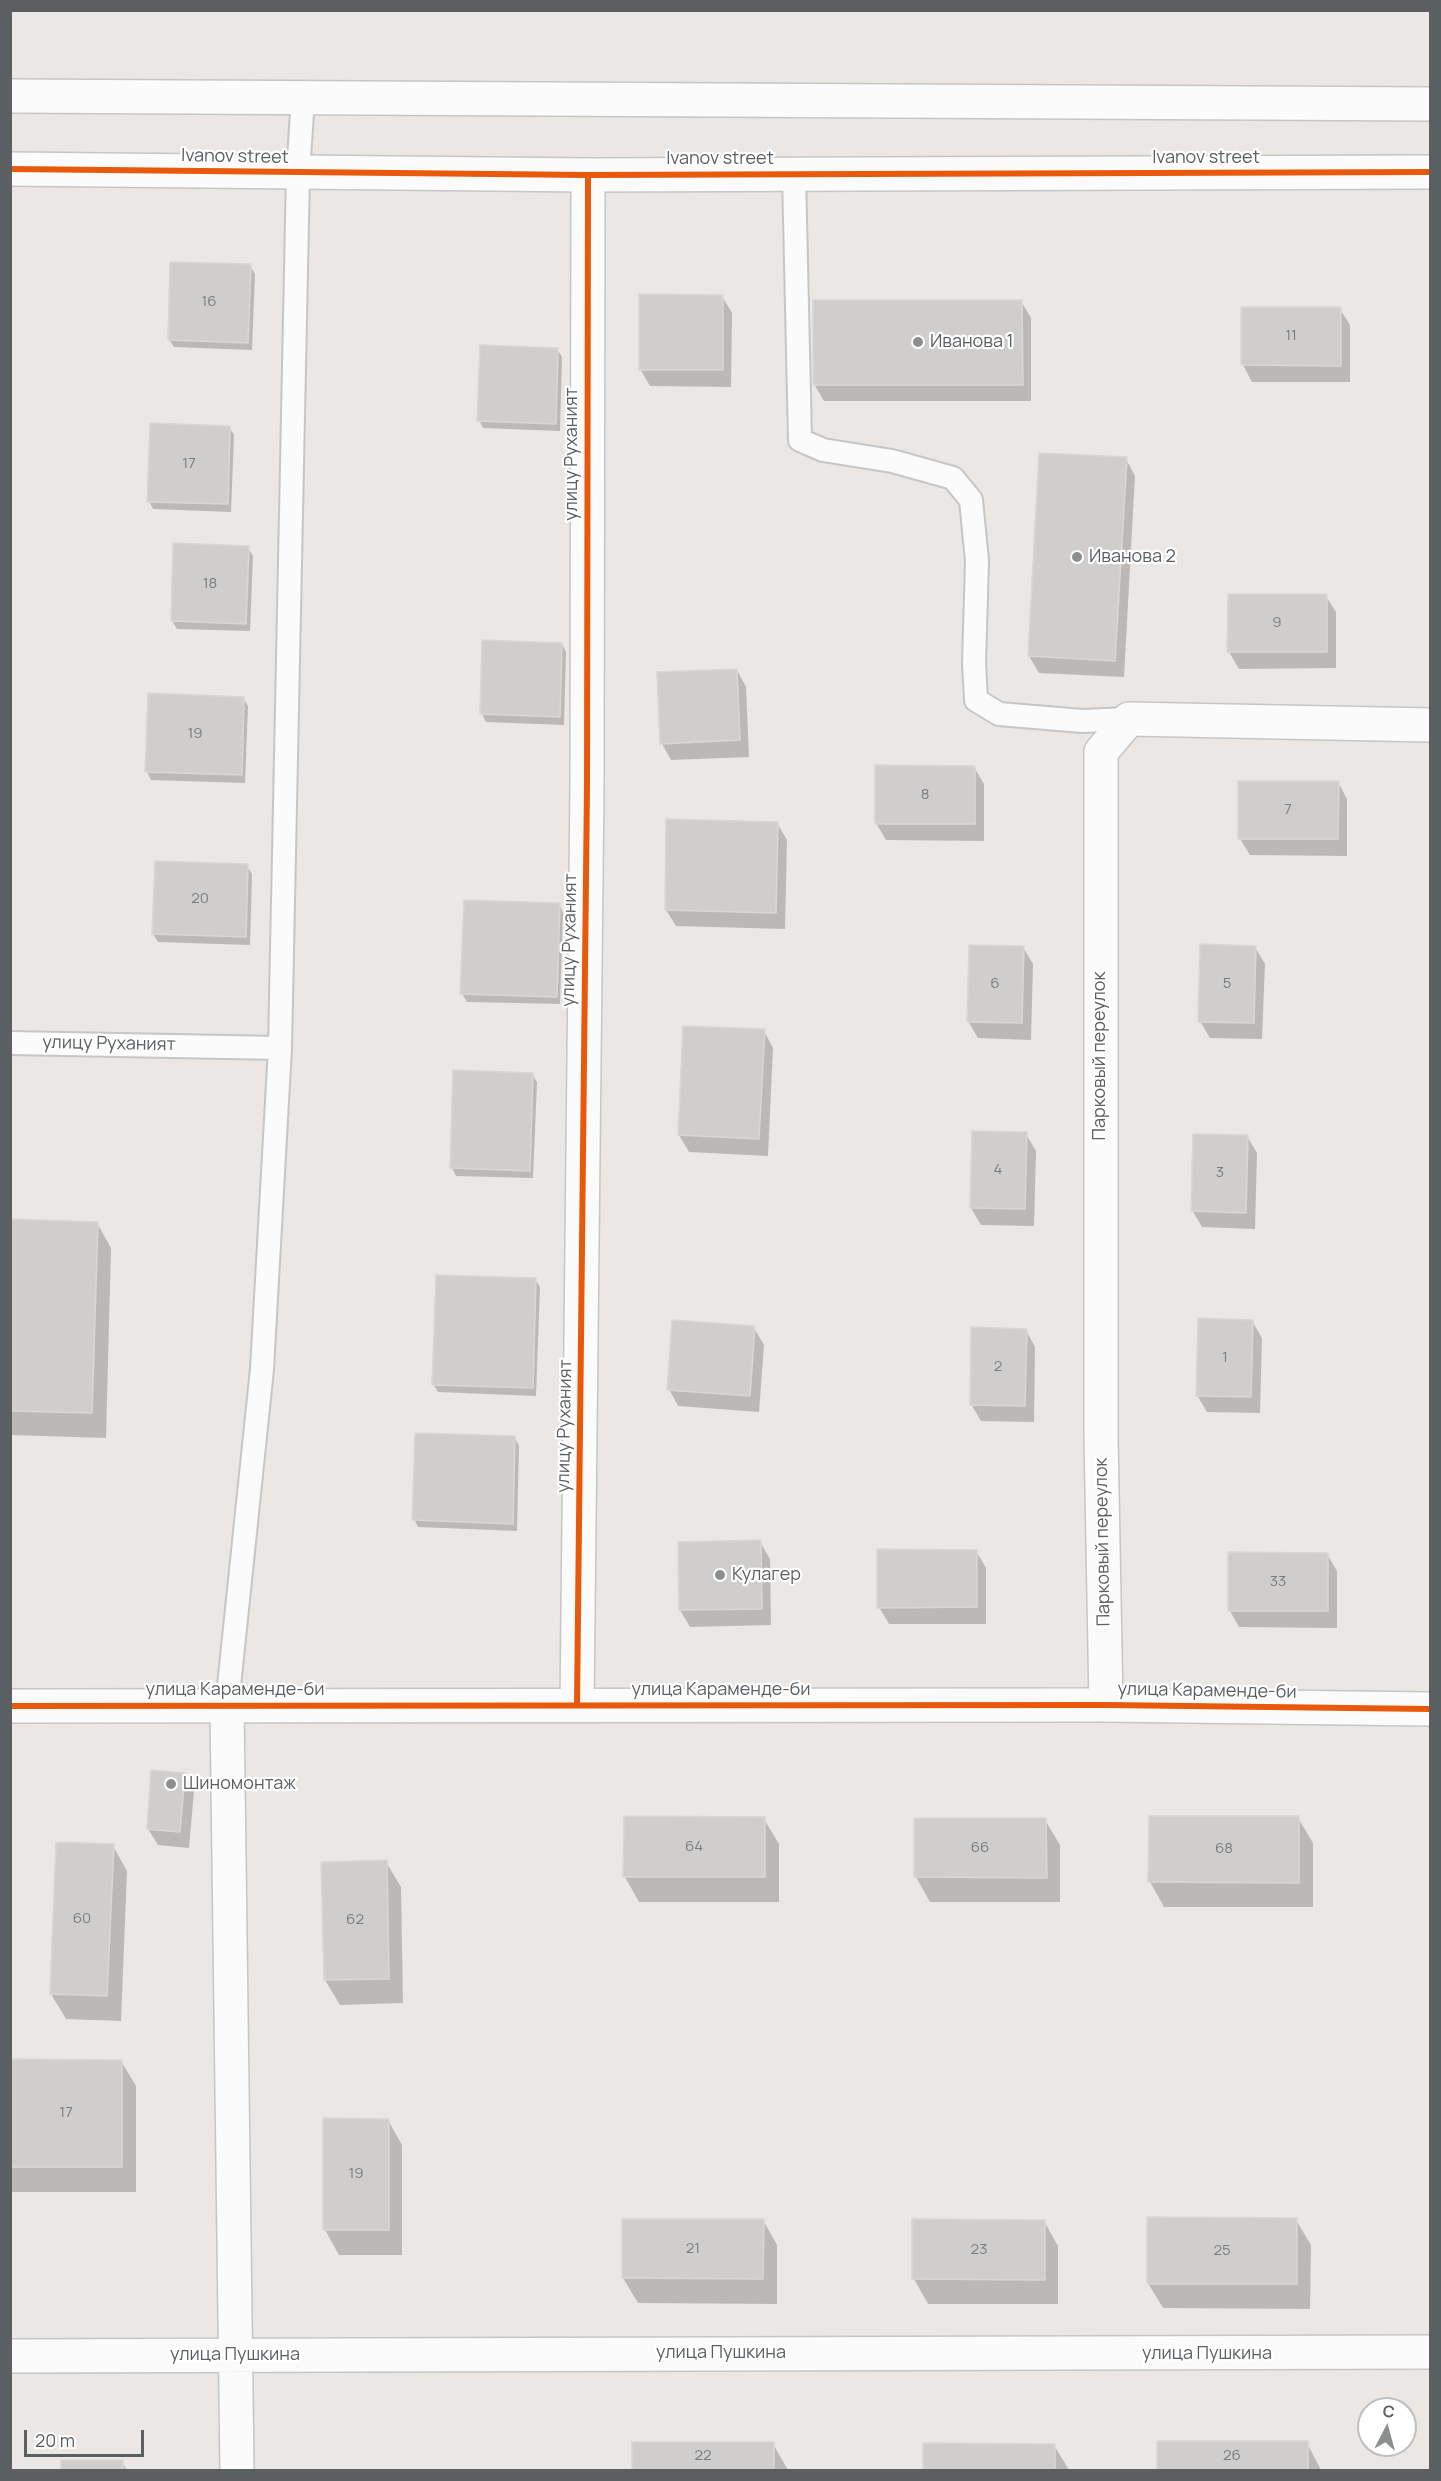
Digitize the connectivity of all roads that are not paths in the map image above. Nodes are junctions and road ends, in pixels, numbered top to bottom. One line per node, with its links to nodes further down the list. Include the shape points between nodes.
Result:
1 (10, 96): 2 (street)
2 (303, 98): 3 (street); 6 (lane)
3 (1431, 104)
4 (10, 169): 6 (street, Ivanov street)
5 (1431, 172): 7 (street, Ivanov street)
6 (298, 173): 8 (street, Ivanov street); 12 (lane)
7 (794, 174): 8 (street, Ivanov street); 9 (lane, via 800,440 823,450 892,461 953,478 971,500 977,561 976,700 999,714 1082,721)
8 (588, 175): 13 (street, улицу Руханият, via 587,785)
9 (1129, 719): 10 (street); 14 (street, Парковый переулок, via 1101,752 1101,1436)
10 (1431, 724)
11 (10, 1043): 12 (lane, улицу Руханият)
12 (280, 1048): 16 (lane, via 262,1370)
13 (577, 1705): 14 (street, улица Караменде-би); 16 (street, улица Караменде-би)
14 (1106, 1705): 17 (street, улица Караменде-би)
15 (10, 1706): 16 (street, улица Караменде-би)
16 (227, 1706): 19 (street)
17 (1431, 1709)
18 (1431, 2352): 19 (street, улица Пушкина)
19 (236, 2355): 20 (street, улица Пушкина); 21 (street)
20 (10, 2356)
21 (237, 2470)

